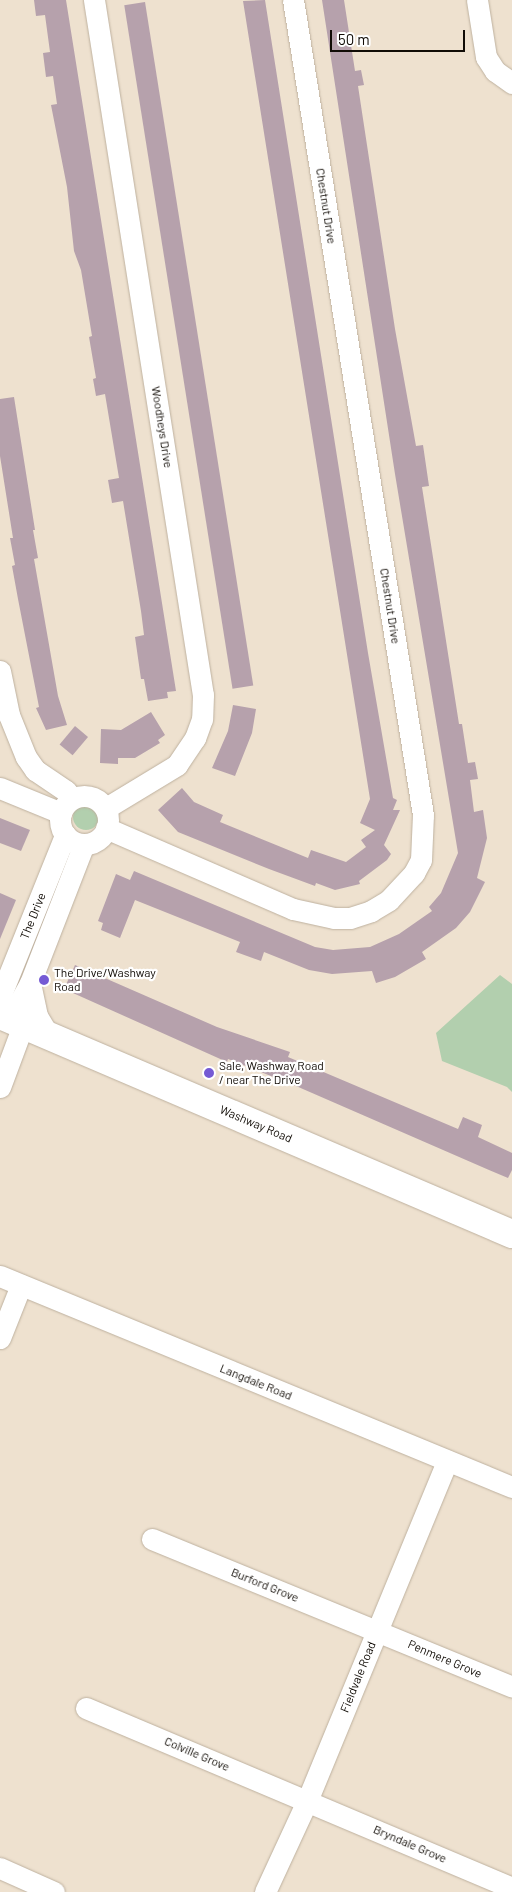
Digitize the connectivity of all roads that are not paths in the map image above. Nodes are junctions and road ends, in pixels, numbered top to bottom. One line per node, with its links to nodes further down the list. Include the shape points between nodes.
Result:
1 (94, 0): 8 (street, Woodheys Drive, via 203,695 202,719 196,738 177,765)
2 (293, 0): 8 (street, Chestnut Drive, via 423,816 421,860 414,873 389,900 350,918 334,918 293,909)
3 (477, 0): 4 (street, via 486,57 495,71)
4 (512, 82)
5 (0, 671): 7 (street, via 9,715 26,757 35,770 66,791)
6 (0, 788): 7 (street)
7 (66, 806): 8 (street, via 91,796); 9 (street, via 61,828)
8 (106, 818): 9 (street, via 98,839)
9 (75, 840): 10 (street, The Drive); 11 (street, The Drive)
10 (30, 983): 11 (street, The Drive); 12 (street, via 37,1016)
11 (8, 1014): 12 (highway, Washway Road); 13 (street)
12 (49, 1036): 14 (highway, Washway Road)
13 (0, 1087)
14 (512, 1234)
15 (0, 1276): 16 (street, Langdale Road)
16 (21, 1285): 17 (street); 18 (street, Langdale Road)
17 (0, 1338)
18 (447, 1460): 19 (street, Langdale Road); 21 (street, Fieldvale Road)
19 (512, 1487)
20 (152, 1539): 21 (street, Burford Grove)
21 (377, 1631): 22 (street, Penmere Grove); 24 (street, Fieldvale Road)
22 (512, 1687)
23 (86, 1708): 24 (street, Colville Grove)
24 (307, 1801): 26 (street, Bryndale Grove); 28 (street, Fieldvale Road)
25 (0, 1868): 27 (street)
26 (512, 1888)
27 (54, 1892)
28 (266, 1892)

